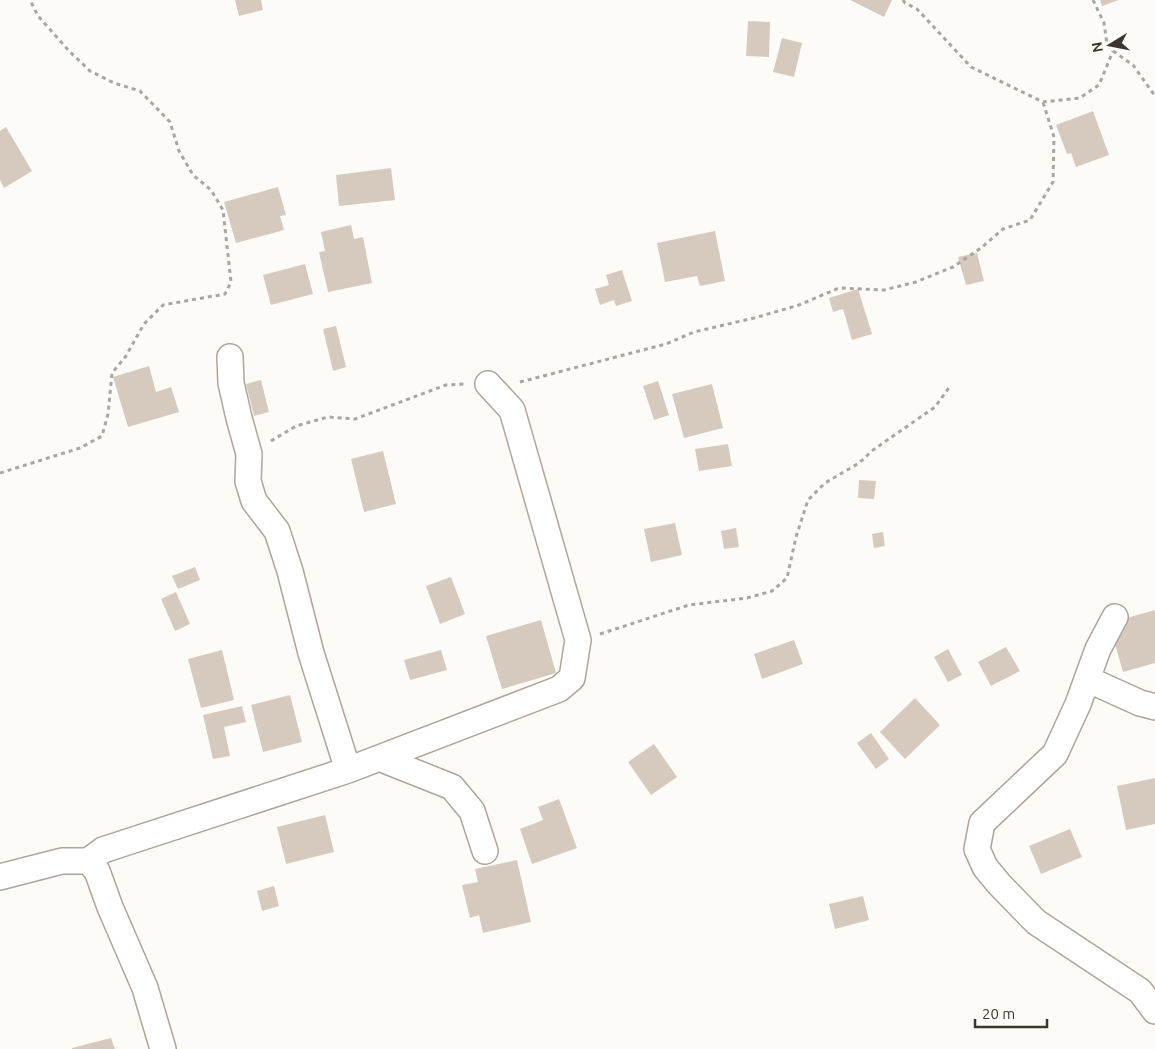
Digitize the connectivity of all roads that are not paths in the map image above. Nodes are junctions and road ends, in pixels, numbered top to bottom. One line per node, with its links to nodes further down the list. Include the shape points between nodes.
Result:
1 (230, 357): 7 (street, via 231,383 249,454 248,481 254,501 277,531)
2 (488, 384): 6 (street, via 512,410 578,640 572,678 559,689)
3 (1115, 617): 4 (street)
4 (1087, 679): 5 (street); 11 (street, via 1055,754 982,823 976,849 985,868 1036,922 1140,991)
5 (1155, 707)
6 (379, 758): 7 (street); 8 (street, via 452,787 472,811)
7 (348, 770): 9 (street, via 103,850)
8 (485, 851)
9 (88, 861): 10 (street, via 44,864); 12 (street, via 98,872 146,988)
10 (0, 877)
11 (1155, 1011)
12 (163, 1049)

